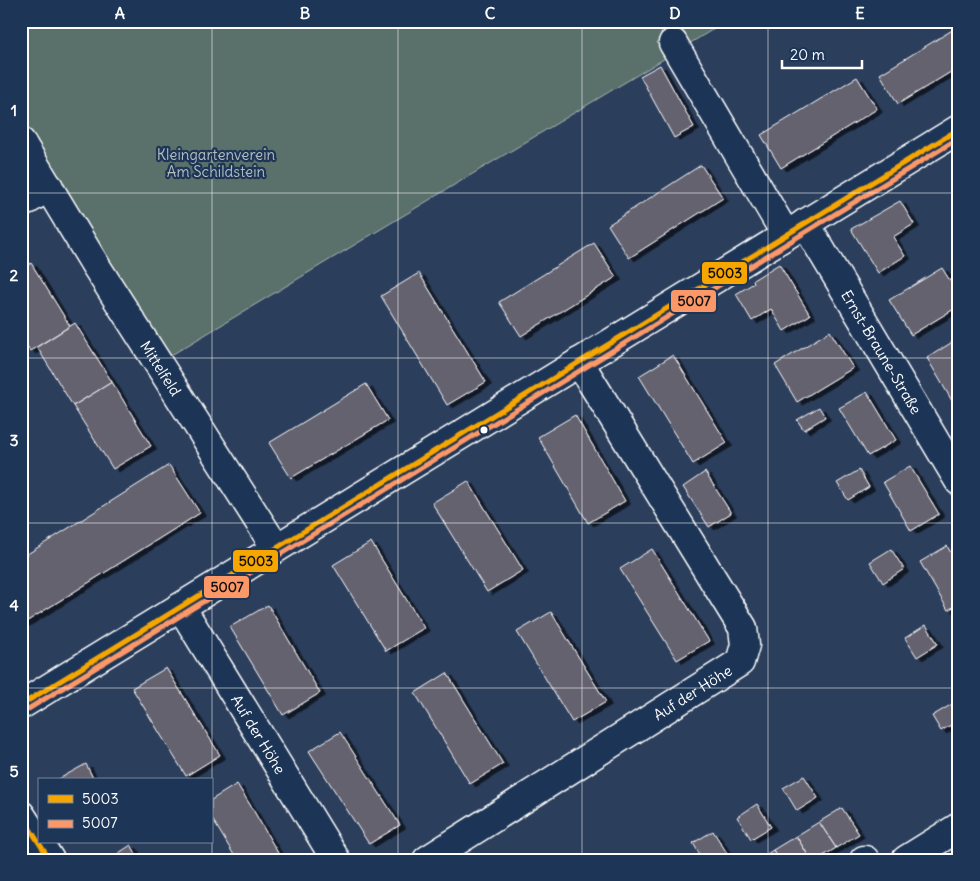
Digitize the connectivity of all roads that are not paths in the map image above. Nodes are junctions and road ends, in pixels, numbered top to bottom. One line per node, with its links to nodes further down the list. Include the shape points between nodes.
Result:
1 (674, 43): 6 (street, Ernst-Braune-Straße)
2 (959, 129): 6 (street)
3 (21, 142): 4 (street, Mittelfeld)
4 (49, 186): 5 (street); 9 (street, Mittelfeld, via 96,266)
5 (21, 204)
6 (796, 229): 7 (street); 8 (street, Ernst-Braune-Straße)
7 (579, 362): 9 (street); 18 (street, Auf der Höhe, via 743,628 745,645 740,662)
8 (959, 480)
9 (276, 548): 10 (street)
10 (181, 607): 11 (street); 17 (street, Auf der Höhe)
11 (21, 705)
12 (21, 815): 14 (street)
13 (959, 827): 19 (street)
14 (38, 841)
15 (40, 844): 16 (street)
16 (50, 860)
17 (336, 860)
18 (427, 860)
19 (906, 860)

